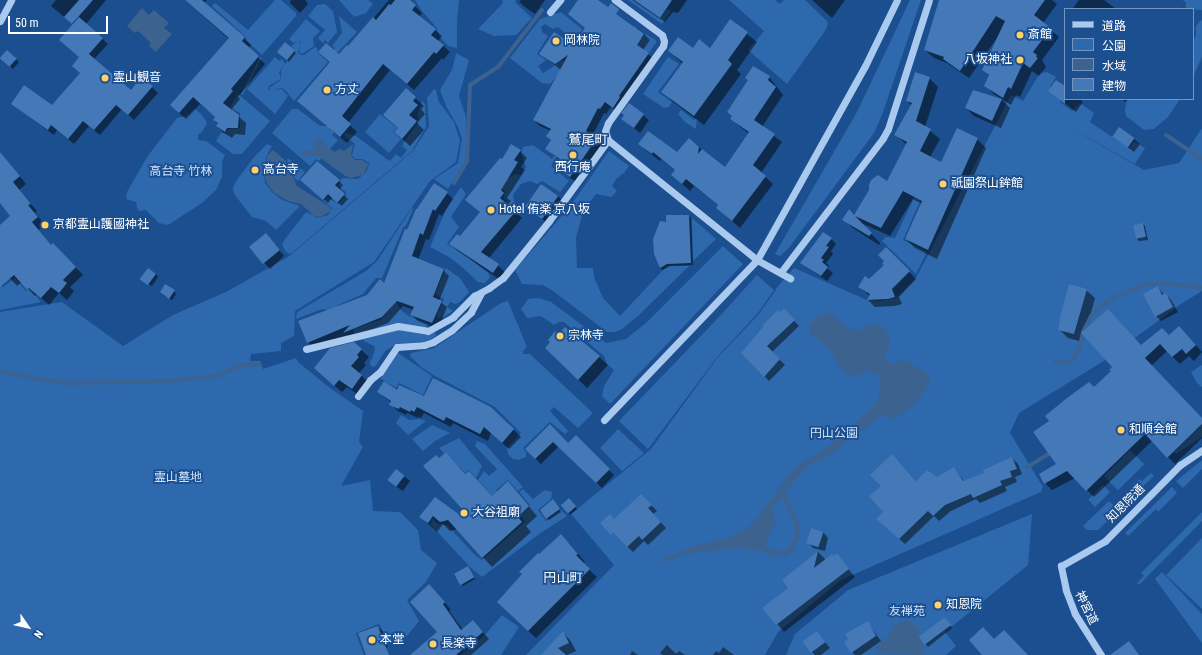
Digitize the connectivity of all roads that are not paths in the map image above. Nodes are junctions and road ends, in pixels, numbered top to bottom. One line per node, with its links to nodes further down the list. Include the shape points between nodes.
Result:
1 (11, 0): 7 (street)
2 (560, 0): 6 (street)
3 (615, 0): 8 (street, via 662,35 664,41 608,123 605,131)
4 (897, 0): 9 (street, via 865,66)
5 (929, 0): 10 (street, via 888,129)
6 (550, 12)
7 (0, 21)
8 (608, 140): 9 (street); 12 (street, via 503,278)
9 (757, 260): 10 (street); 15 (street)
10 (781, 272): 11 (street)
11 (790, 278)
12 (481, 292): 13 (street, via 453,317 428,331 398,326); 14 (street, via 471,312 452,330 424,345 397,347 380,372)
13 (306, 349)
14 (358, 396)
15 (604, 420)
16 (1202, 450): 17 (street, 知恩院通, via 1180,466 1108,538)
17 (1061, 566): 18 (street, 神宮道, via 1075,614)
18 (1101, 655)

